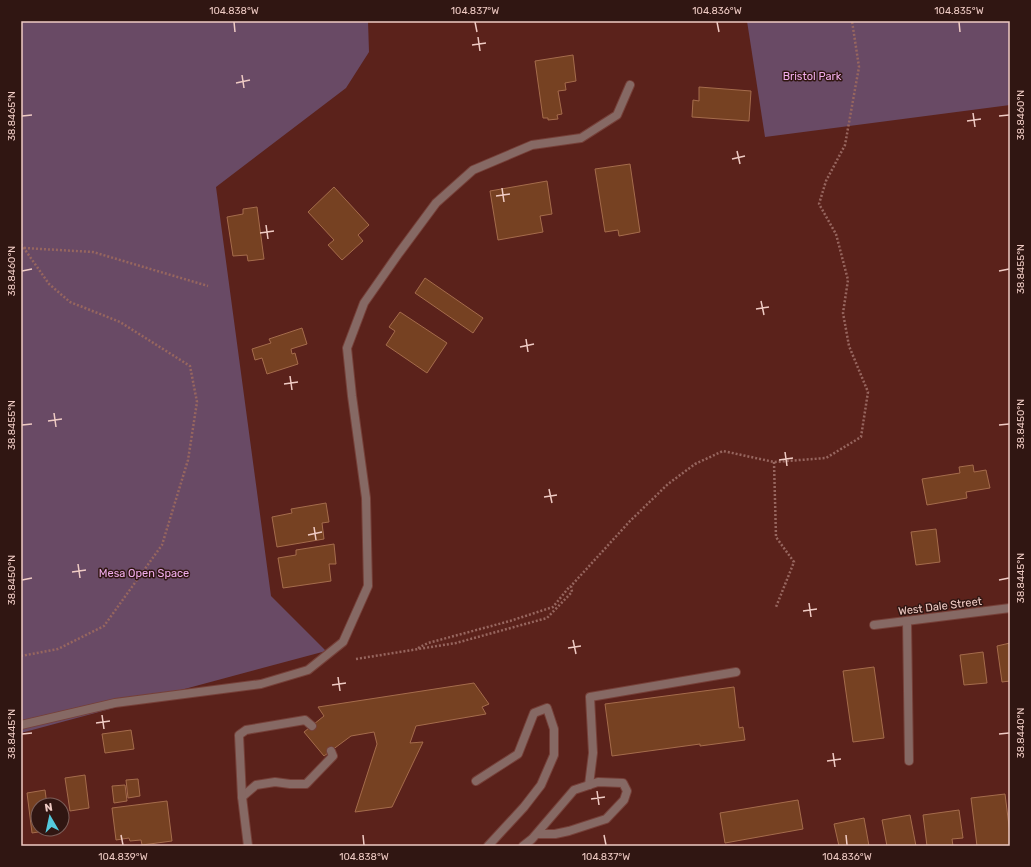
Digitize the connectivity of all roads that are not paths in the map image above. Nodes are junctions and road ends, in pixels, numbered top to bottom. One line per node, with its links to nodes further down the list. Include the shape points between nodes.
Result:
1 (630, 85): 6 (street, via 617,115 581,138 532,145 472,170 436,204 364,303 347,348 366,498 368,586 343,642 308,670 261,684 115,703)
2 (1010, 608): 3 (street, West Dale Street)
3 (908, 621): 4 (street, West Dale Street); 9 (street)
4 (874, 626)
5 (736, 672): 11 (street, via 590,697 593,753)
6 (21, 725)
7 (312, 726): 12 (street, via 306,720 246,730 239,735)
8 (331, 751): 12 (street, via 333,756 306,784 274,782 256,785)
9 (909, 760)
10 (476, 781): 15 (street, via 518,754 534,713 547,708 554,729 554,755 541,784 524,807)
11 (589, 785): 13 (street, via 574,790); 13 (street, via 598,782 623,783 627,791 624,800 606,819 562,833)
12 (242, 797): 14 (street)
13 (537, 834): 16 (street)
14 (248, 846)
15 (488, 846)
16 (523, 846)

